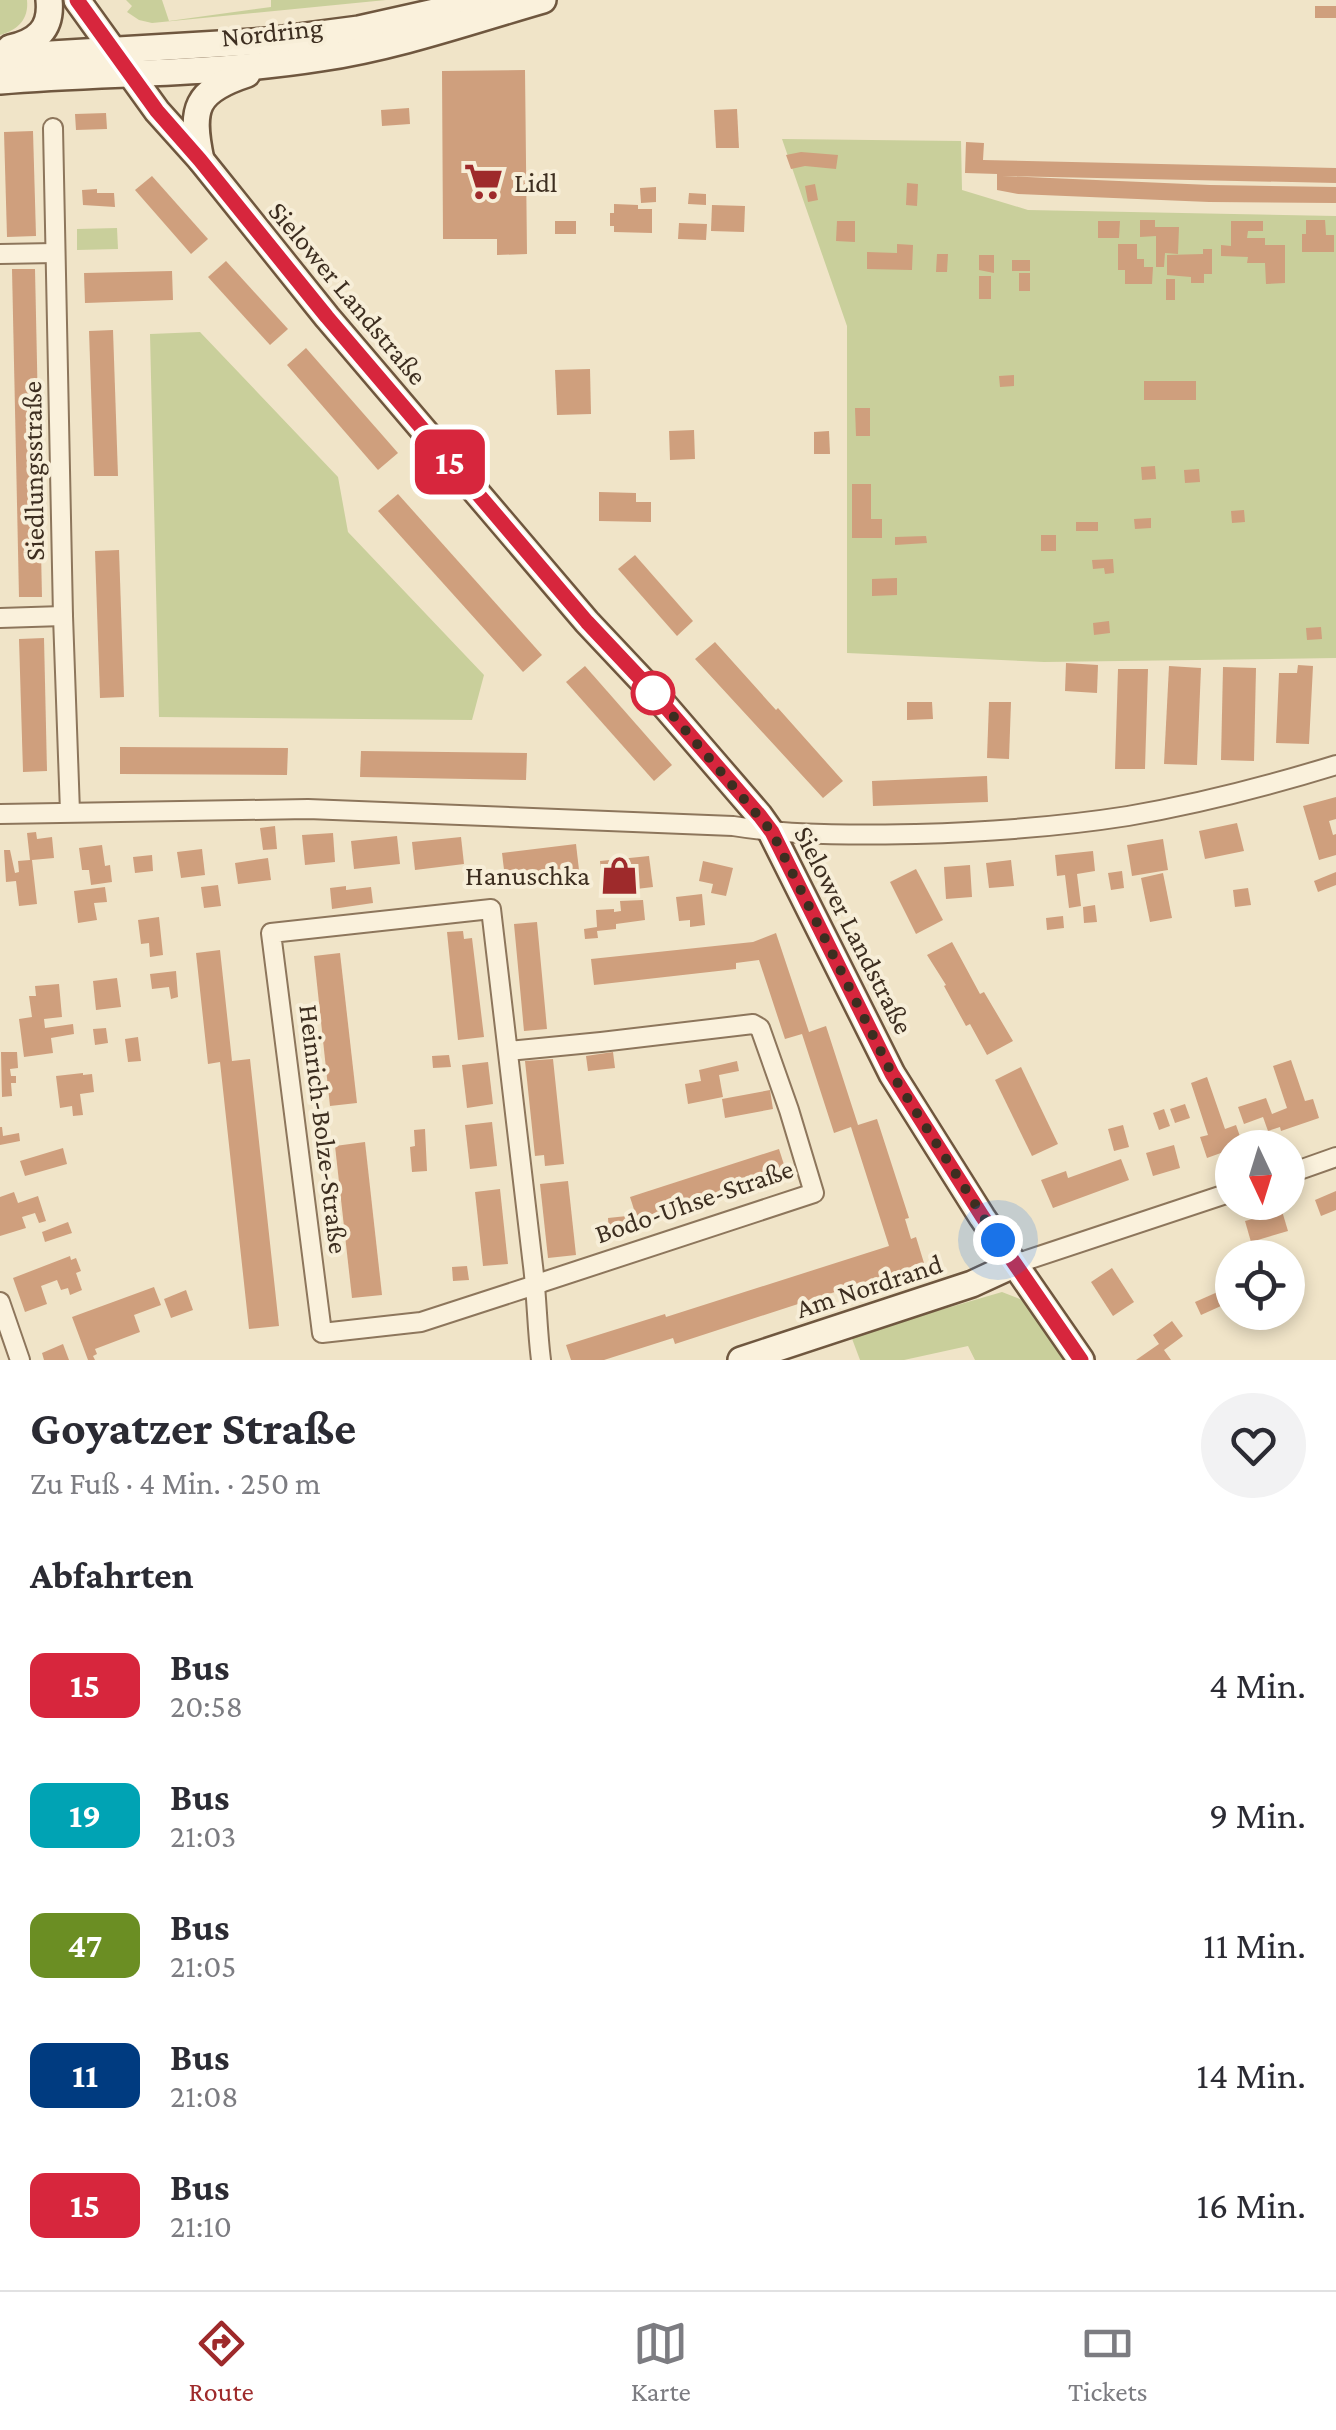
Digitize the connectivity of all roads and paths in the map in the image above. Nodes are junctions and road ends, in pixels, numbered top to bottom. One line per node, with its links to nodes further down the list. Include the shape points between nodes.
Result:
1 (50, 0): 6 (main road, via 44,32)
2 (78, 0): 5 (main road, Sielower Landstraße)
3 (488, 0): 5 (main road, Nordring, via 360,29)
4 (544, 0): 7 (main road, Nordring, via 363,50)
5 (114, 50): 6 (main road, Nordring); 8 (main road, Sielower Landstraße)
6 (0, 53)
7 (274, 65): 8 (main road, Nordring); 11 (main road, via 210,90 200,102)
8 (130, 72): 9 (main road, Nordring); 11 (main road, Sielower Landstraße)
9 (0, 81)
10 (53, 128): 12 (street, Siedlungsstraße)
11 (200, 160): 19 (main road, Sielower Landstraße, via 327,317)
12 (55, 253): 13 (street); 14 (street, Siedlungsstraße)
13 (0, 254)
14 (63, 616): 15 (street); 17 (street, Siedlungsstraße)
15 (0, 618)
16 (1336, 765): 19 (street, via 1130,816 988,832)
17 (70, 812): 18 (street); 19 (street, via 308,809)
18 (0, 814)
19 (772, 832): 24 (main road, Sielower Landstraße, via 892,1074)
20 (508, 1051): 25 (street); 25 (street, Bodo-Uhse-Straße, via 753,1024 760,1028 814,1193); 25 (street, Heinrich-Bolze-Straße, via 491,909 271,934 322,1332 421,1322)
21 (1336, 1157): 22 (street)
22 (1305, 1168)
23 (1215, 1198): 24 (street)
24 (1015, 1264): 29 (main road, Am Nordrand); 30 (main road, Sielower Landstraße)
25 (535, 1285): 28 (street)
26 (0, 1302): 27 (street)
27 (20, 1360)
28 (541, 1360)
29 (740, 1360)
30 (1081, 1360)

